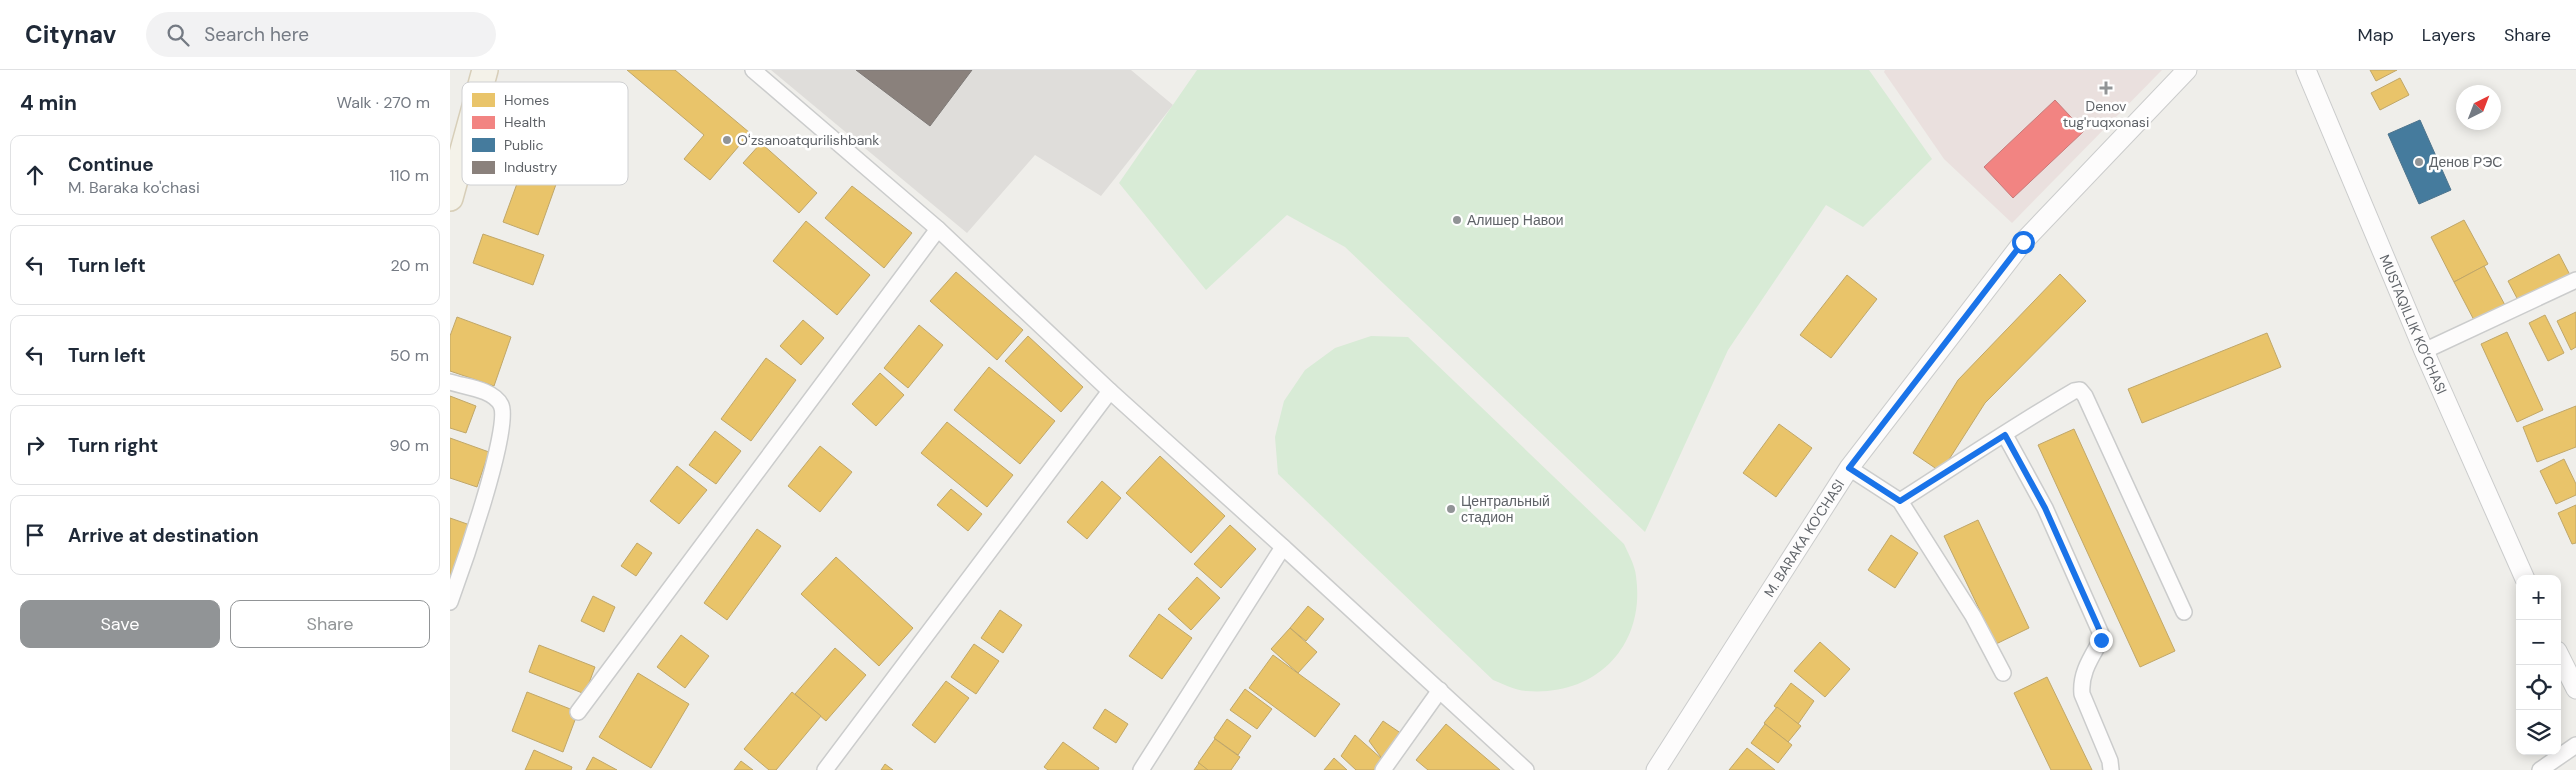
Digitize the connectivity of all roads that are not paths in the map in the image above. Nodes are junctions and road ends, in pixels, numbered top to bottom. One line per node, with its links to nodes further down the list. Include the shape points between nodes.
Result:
1 (753, 70): 6 (street)
2 (2187, 70): 12 (street, M. BARAKA KO'CHASI, via 2023,242)
3 (2306, 70): 8 (street, MUSTAQILLIK KO‘CHASI)
4 (462, 154): 5 (main road)
5 (450, 198)
6 (938, 229): 10 (street); 22 (street)
7 (2576, 280): 8 (street)
8 (2424, 351): 15 (street, MUSTAQILLIK KO‘CHASI)
9 (450, 382): 16 (street, via 494,397 504,412 500,440 470,546)
10 (1110, 391): 14 (street); 24 (street)
11 (2005, 435): 13 (street); 17 (street, via 2074,391 2082,392); 29 (street, via 2045,508 2101,634 2081,682 2082,694)
12 (1849, 468): 13 (street); 28 (street, M. BARAKA KO'CHASI)
13 (1900, 501): 19 (street, via 1973,616)
14 (1283, 547): 21 (street); 25 (street)
15 (2523, 575)
16 (450, 602)
17 (2184, 612)
18 (2561, 659): 20 (street)
19 (2003, 673)
20 (2576, 689)
21 (1440, 690): 26 (street); 27 (street)
22 (578, 712)
23 (2576, 746): 30 (street)
24 (824, 770)
25 (1141, 770)
26 (1383, 770)
27 (1526, 770)
28 (1656, 770)
29 (2111, 770)
30 (2540, 770)

